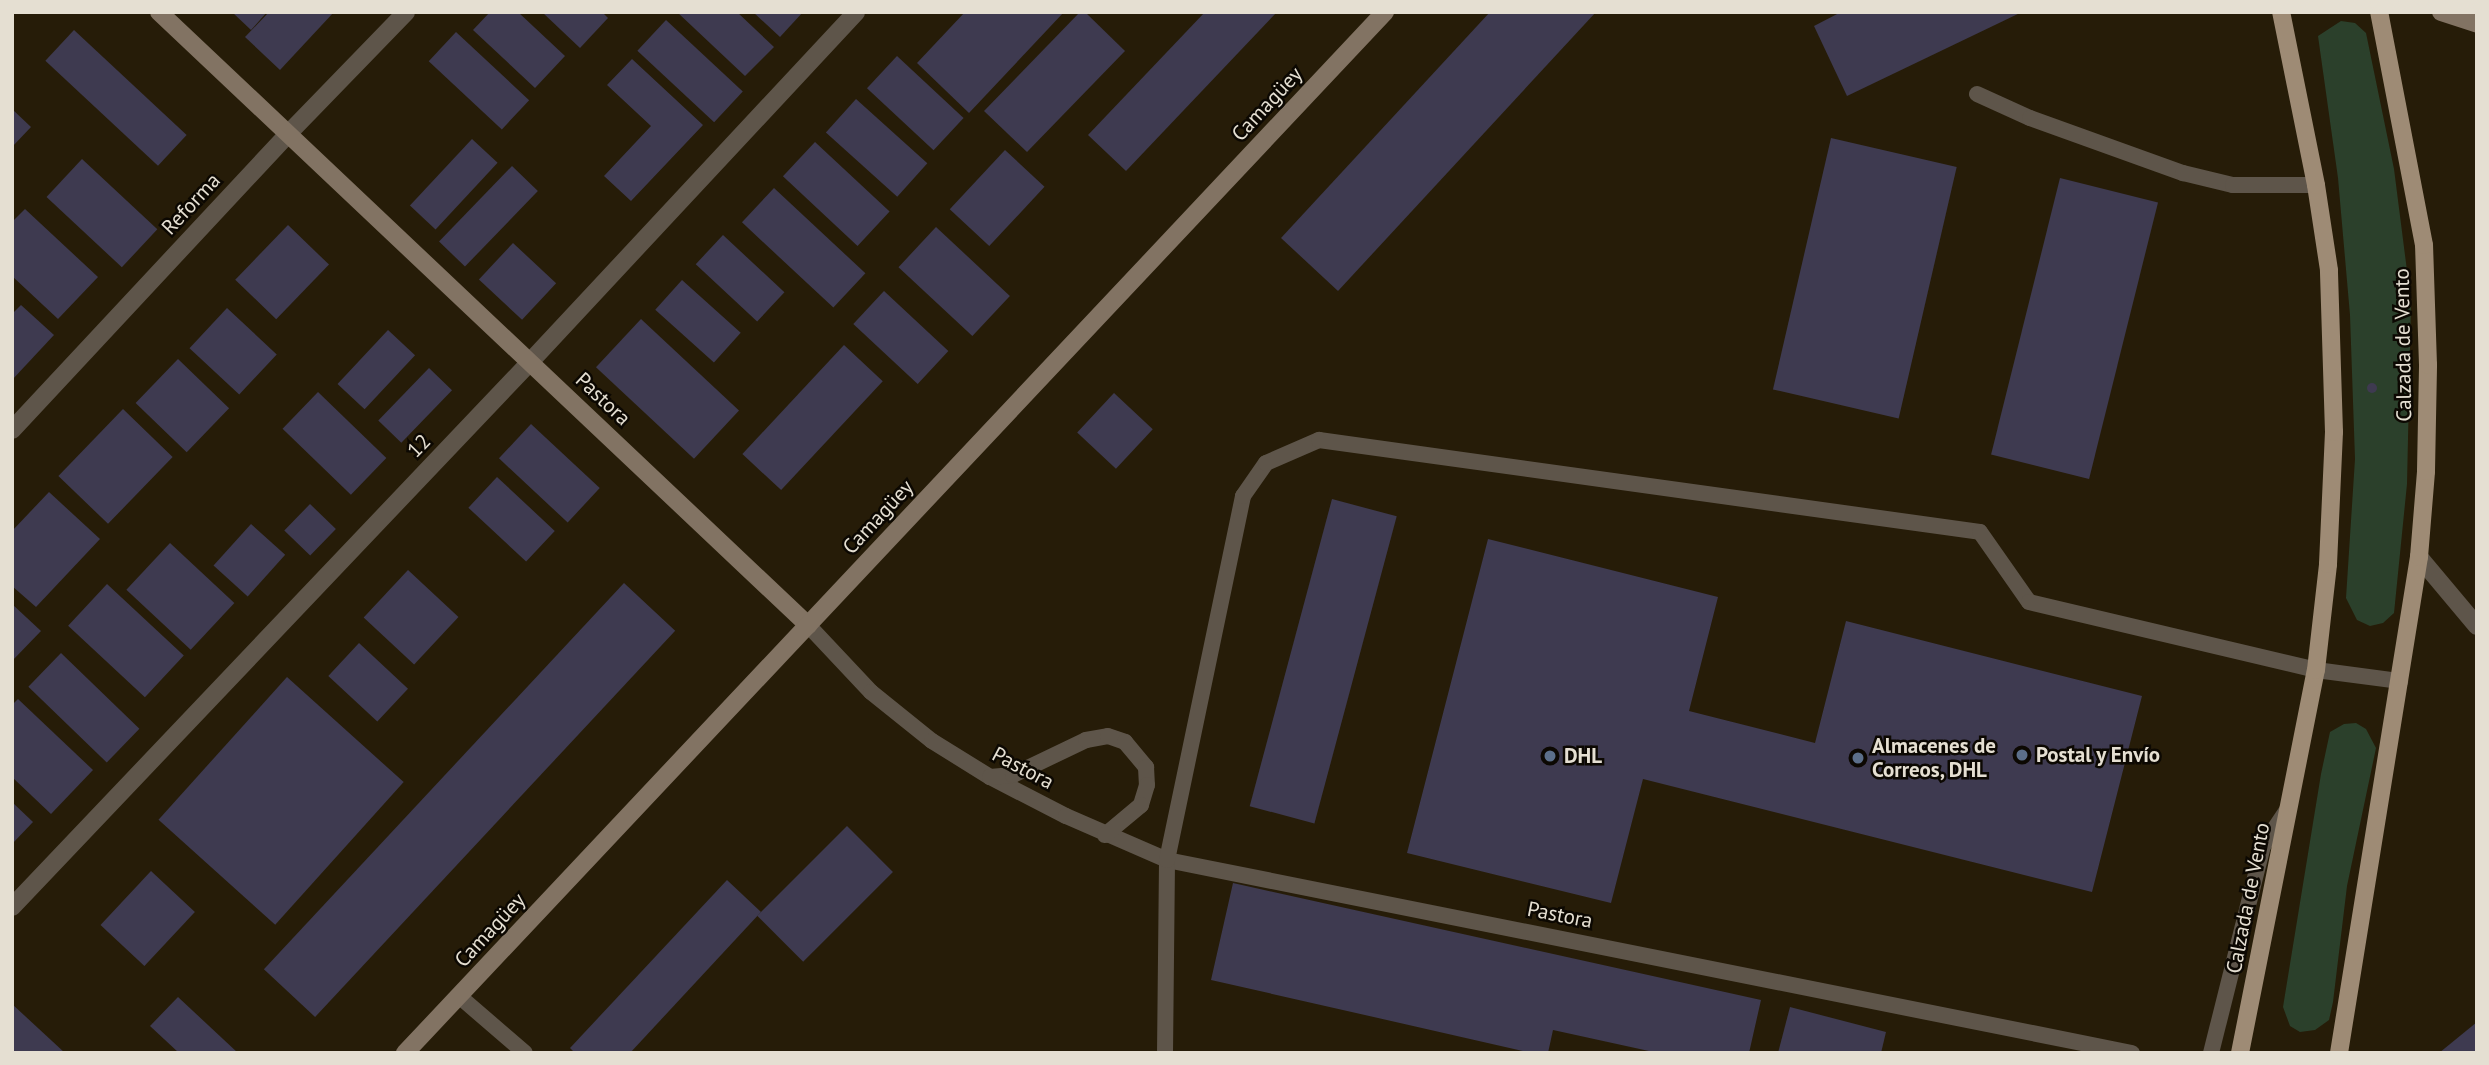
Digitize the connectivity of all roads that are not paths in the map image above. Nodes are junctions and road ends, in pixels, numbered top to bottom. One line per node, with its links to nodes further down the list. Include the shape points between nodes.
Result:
1 (159, 12): 10 (main road, Pastora)
2 (407, 12): 10 (street, Reforma)
3 (856, 12): 12 (street, 12)
4 (1385, 12): 15 (main road, Camagüey)
5 (2281, 12): 11 (main road, Calzada de Vento)
6 (2379, 12): 14 (main road, Calzada de Vento, via 2424,245 2428,365)
7 (2441, 12): 8 (main road)
8 (2477, 24)
9 (1976, 94): 11 (lane, via 2183,173 2233,185)
10 (287, 135): 12 (main road, Pastora); 13 (street, Reforma)
11 (2316, 184): 17 (main road, Calzada de Vento, via 2329,270 2334,432 2328,564)
12 (530, 362): 15 (main road, Pastora); 23 (street, 12)
13 (12, 430)
14 (2419, 557): 16 (street); 18 (main road, Calzada de Vento)
15 (808, 625): 19 (lane, Pastora, via 871,692 932,741); 24 (main road, Camagüey)
16 (2477, 626)
17 (2316, 670): 18 (lane); 20 (main road, Calzada de Vento); 22 (lane, via 2029,601 1980,532 1319,440 1266,463 1242,496)
18 (2400, 681): 31 (main road, Calzada de Vento)
19 (990, 777): 21 (lane, Pastora); 21 (lane, via 1013,775 1086,740 1108,736 1125,743 1146,767 1147,785 1141,805)
20 (2289, 806): 29 (lane, via 2263,846); 30 (main road, Calzada de Vento)
21 (1105, 835): 22 (lane, Pastora)
22 (1167, 860): 27 (lane); 28 (lane, Pastora)
23 (12, 907)
24 (459, 996): 25 (main road, Camagüey); 26 (lane)
25 (405, 1053)
26 (525, 1053)
27 (1165, 1053)
28 (2132, 1053)
29 (2211, 1053)
30 (2240, 1053)
31 (2339, 1053)

